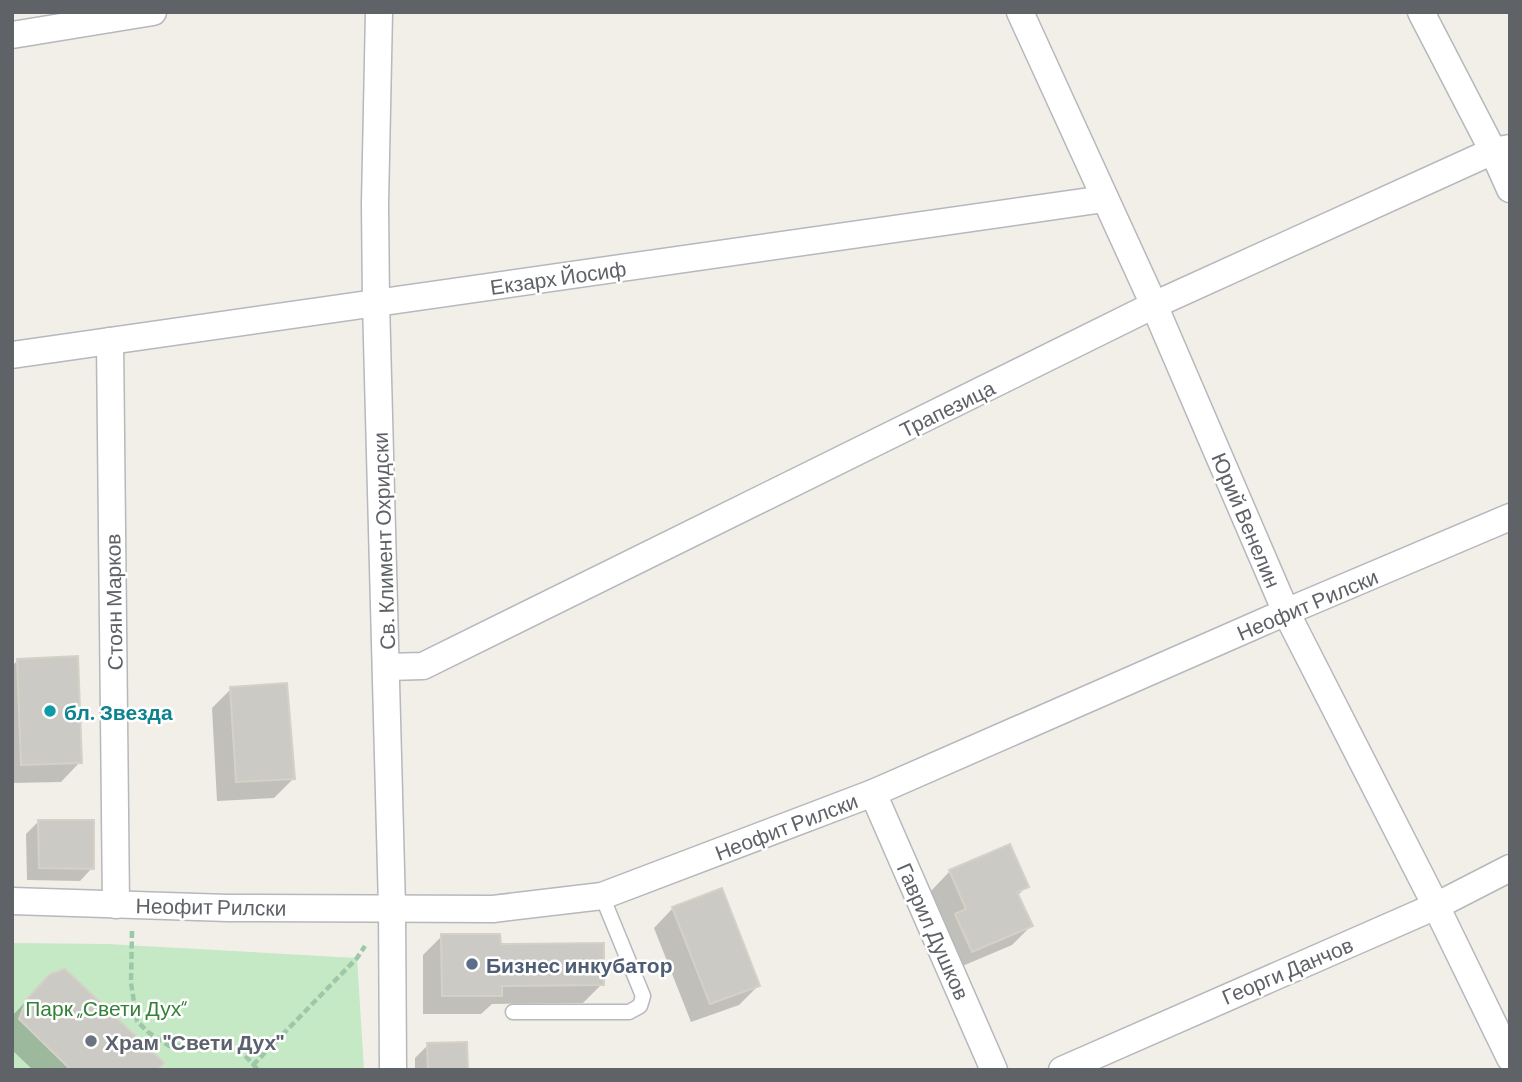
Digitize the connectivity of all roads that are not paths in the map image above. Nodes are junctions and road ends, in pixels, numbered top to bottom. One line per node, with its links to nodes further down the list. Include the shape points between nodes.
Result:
1 (153, 12): 5 (street)
2 (379, 12): 9 (street, Св. Климент Охридски)
3 (1020, 12): 8 (street, Юрий Венелин)
4 (1421, 12): 6 (street)
5 (12, 35)
6 (1501, 150): 7 (street); 10 (street, Трапезица)
7 (1510, 189)
8 (1104, 199): 9 (street, Екзарх Йосиф); 10 (street, Юрий Венелин)
9 (376, 302): 11 (street, Екзарх Йосиф); 15 (street, Св. Климент Охридски)
10 (1154, 305): 14 (street, Юрий Венелин); 15 (street, Трапезица, via 423,666)
11 (110, 341): 12 (street, Екзарх Йосиф); 20 (street, Стоян Марков)
12 (12, 355)
13 (1510, 517): 14 (street, Неофит Рилски)
14 (1286, 612): 16 (street, Неофит Рилски); 21 (street, Юрий Венелин)
15 (386, 667): 22 (street, Св. Климент Охридски)
16 (873, 793): 18 (street, Неофит Рилски); 27 (street, Гаврил Душков)
17 (1510, 868): 21 (street, Георги Данчов)
18 (602, 896): 22 (street, Неофит Рилски, via 492,909); 23 (lane, via 643,996 640,1006 629,1012)
19 (12, 901): 20 (street, Неофит Рилски)
20 (117, 905): 22 (street, Неофит Рилски)
21 (1436, 906): 24 (street, Юрий Венелин); 25 (street, Георги Данчов)
22 (392, 908): 26 (street, Св. Климент Охридски)
23 (513, 1012)
24 (1510, 1058)
25 (1099, 1062): 28 (street, Георги Данчов)
26 (393, 1070)
27 (994, 1070)
28 (1062, 1070)

